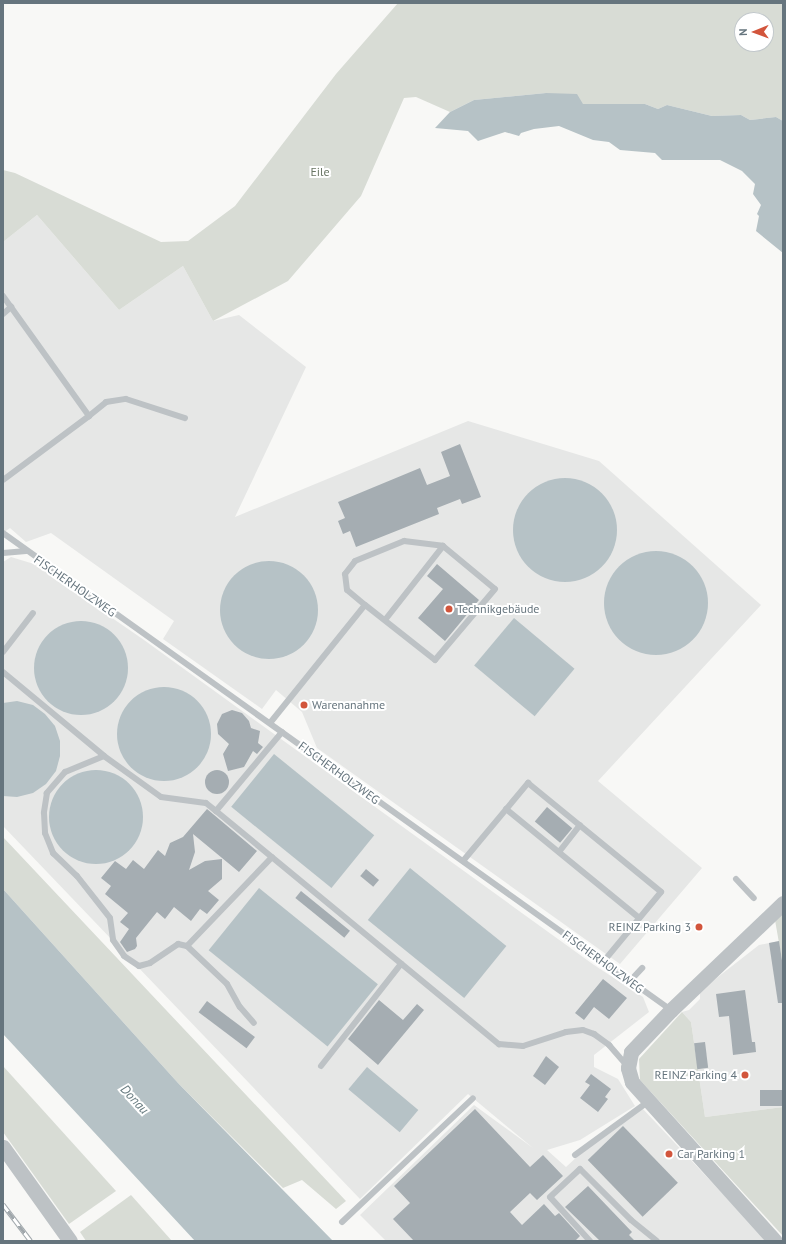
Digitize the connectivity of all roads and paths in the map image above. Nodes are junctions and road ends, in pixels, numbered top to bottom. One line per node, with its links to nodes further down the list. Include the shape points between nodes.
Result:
1 (3, 296): 2 (lane)
2 (11, 307): 3 (lane); 4 (lane)
3 (3, 314)
4 (89, 416): 5 (lane, via 106,402 126,399); 6 (lane)
5 (185, 418)
6 (3, 480)
7 (3, 533): 9 (lane)
8 (443, 546): 11 (lane, via 404,541 355,561 345,574 347,590); 13 (lane); 13 (lane, via 495,589 435,660)
9 (26, 551): 10 (lane, FISCHERHOLZWEG); 16 (lane, FISCHERHOLZWEG)
10 (3, 553)
11 (365, 605): 13 (lane); 16 (lane)
12 (33, 613): 14 (lane)
13 (385, 620)
14 (3, 652)
15 (3, 672): 18 (lane)
16 (270, 723): 17 (lane, FISCHERHOLZWEG)
17 (282, 732): 20 (lane); 24 (lane, FISCHERHOLZWEG)
18 (104, 756): 20 (lane, via 161,797 206,803); 29 (lane, via 65,772 47,794 44,813 45,834 53,853 77,876 110,918 113,940 124,956 138,966 150,964 178,944)
19 (506, 809): 21 (lane, via 528,783); 22 (lane); 24 (lane)
20 (216, 811): 23 (lane)
21 (580, 826): 22 (lane); 28 (lane, via 661,892)
22 (559, 852): 28 (lane)
23 (272, 857): 29 (lane); 31 (lane)
24 (463, 861): 30 (lane, FISCHERHOLZWEG)
25 (736, 879): 26 (lane)
26 (754, 898)
27 (783, 903): 34 (street)
28 (640, 918): 30 (lane)
29 (187, 946): 35 (lane, via 227,984 240,1007)
30 (603, 962): 33 (lane, FISCHERHOLZWEG)
31 (401, 964): 36 (lane); 37 (lane, via 499,1044 523,1046 566,1032 582,1030 610,1044)
32 (642, 968): 33 (lane)
33 (630, 981): 34 (lane, FISCHERHOLZWEG)
34 (671, 1010): 37 (street, via 631,1052)
35 (254, 1023)
36 (321, 1066)
37 (628, 1068): 39 (street, via 632,1082)
38 (472, 1098): 42 (lane)
39 (649, 1102): 41 (lane); 46 (street)
40 (3, 1147): 44 (street)
41 (575, 1155)
42 (342, 1222)
43 (586, 1240): 45 (lane, via 550,1197 580,1169 631,1220)
44 (70, 1241)
45 (657, 1241)
46 (775, 1241)

